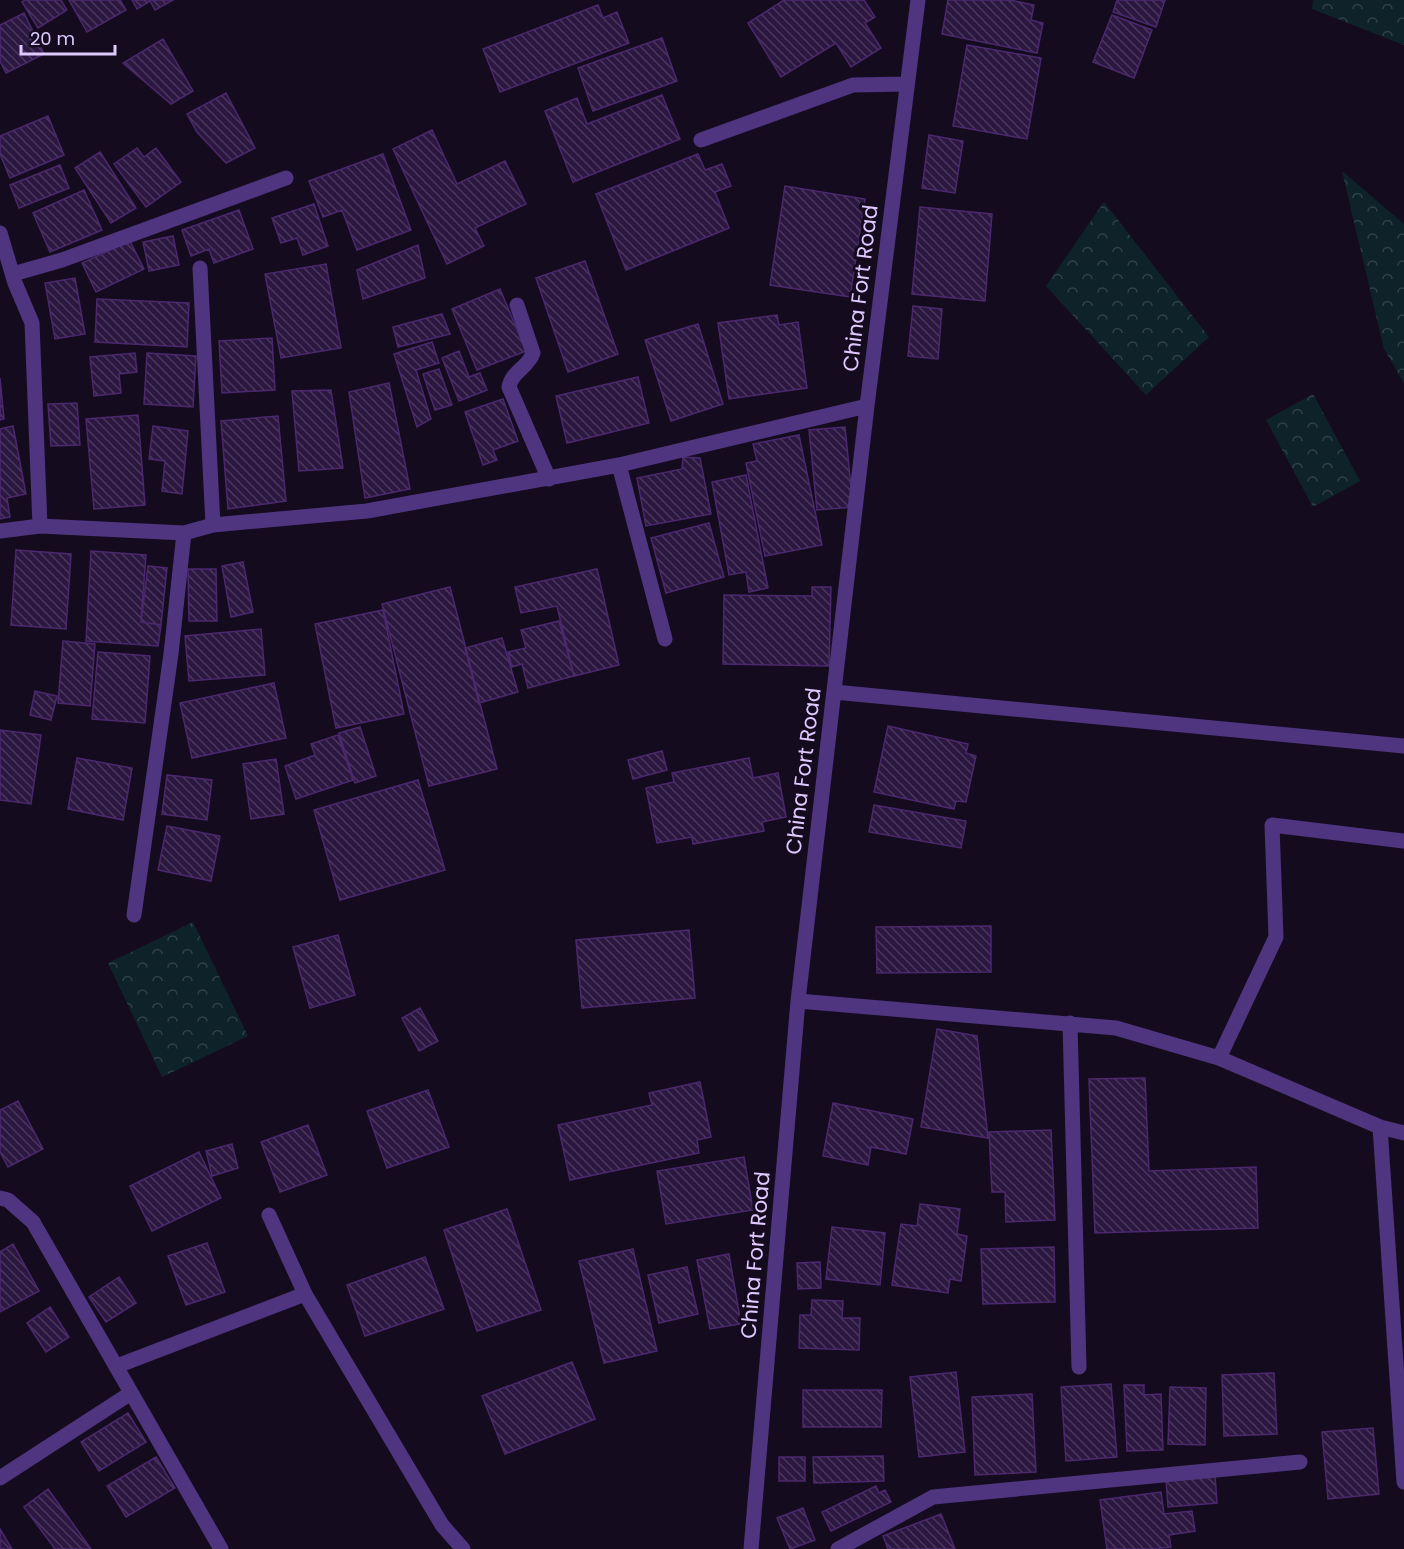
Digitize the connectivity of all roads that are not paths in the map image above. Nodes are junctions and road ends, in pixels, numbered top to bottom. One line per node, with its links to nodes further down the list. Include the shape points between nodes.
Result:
1 (918, 0): 2 (street, China Fort Road)
2 (907, 84): 3 (street, via 853,85); 9 (street, China Fort Road)
3 (701, 140)
4 (286, 178): 7 (street, via 62,260)
5 (0, 233): 7 (street)
6 (200, 268): 12 (street)
7 (13, 274): 13 (street, via 32,323)
8 (517, 305): 11 (street, via 533,353 509,387)
9 (867, 406): 10 (street); 17 (street, China Fort Road)
10 (619, 465): 11 (street); 16 (street)
11 (549, 479): 12 (street, via 367,511)
12 (213, 525): 15 (street)
13 (40, 526): 14 (street); 15 (street)
14 (0, 531)
15 (184, 533): 20 (street)
16 (665, 639)
17 (834, 692): 18 (street); 21 (street, China Fort Road)
18 (1404, 746)
19 (1404, 842): 23 (street, via 1272,825 1276,937)
20 (134, 915)
21 (798, 1001): 22 (street); 37 (street, China Fort Road)
22 (1070, 1023): 23 (street, via 1116,1028); 30 (street)
23 (1219, 1058): 24 (street)
24 (1380, 1127): 25 (street); 34 (street)
25 (1404, 1133)
26 (0, 1198): 29 (street, via 8,1200 33,1222)
27 (269, 1215): 28 (street)
28 (305, 1294): 29 (street); 36 (street, via 442,1525)
29 (117, 1366): 31 (street)
30 (1078, 1367)
31 (131, 1393): 33 (street); 35 (street)
32 (1300, 1461): 38 (street, via 933,1497)
33 (0, 1478)
34 (1404, 1482)
35 (221, 1549)
36 (463, 1549)
37 (751, 1549)
38 (838, 1549)

